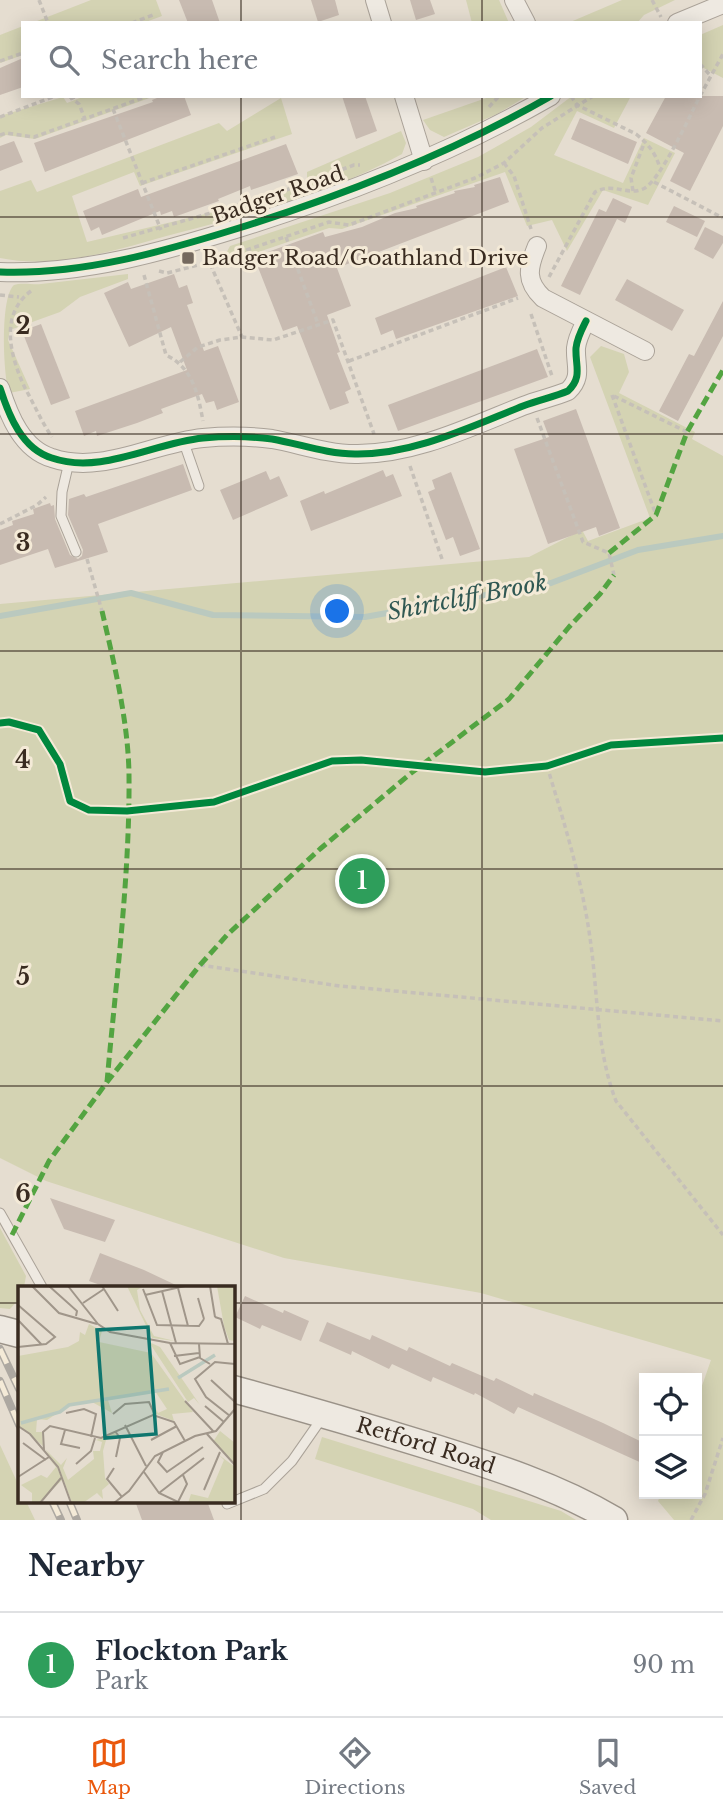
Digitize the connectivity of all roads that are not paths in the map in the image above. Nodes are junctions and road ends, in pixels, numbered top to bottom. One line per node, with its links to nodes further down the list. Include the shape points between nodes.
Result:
1 (375, 0): 4 (street)
2 (514, 0): 5 (street)
3 (723, 4): 6 (street)
4 (381, 21)
5 (525, 21)
6 (682, 21)
7 (405, 98): 9 (street)
8 (547, 98): 9 (street, Badger Road)
9 (425, 161): 11 (street, Badger Road, via 315,204 168,248 87,267)
10 (537, 246): 12 (street, via 529,275 534,294)
11 (0, 272)
12 (586, 321): 13 (street); 15 (street, via 577,341 579,372 568,391 431,441 381,453 329,452 249,437)
13 (645, 351)
14 (0, 388): 16 (street, via 24,439 49,458)
15 (183, 440): 16 (street, via 98,462); 17 (lane)
16 (69, 462): 18 (lane, via 61,516)
17 (199, 486)
18 (76, 551)
19 (0, 1213): 20 (lane)
20 (41, 1286)
21 (0, 1329): 22 (main road)
22 (18, 1334)
23 (234, 1389): 24 (main road, Retford Road)
24 (325, 1413): 25 (lane, via 292,1461 264,1489); 26 (main road, Retford Road, via 485,1463)
25 (234, 1501)
26 (614, 1520)

